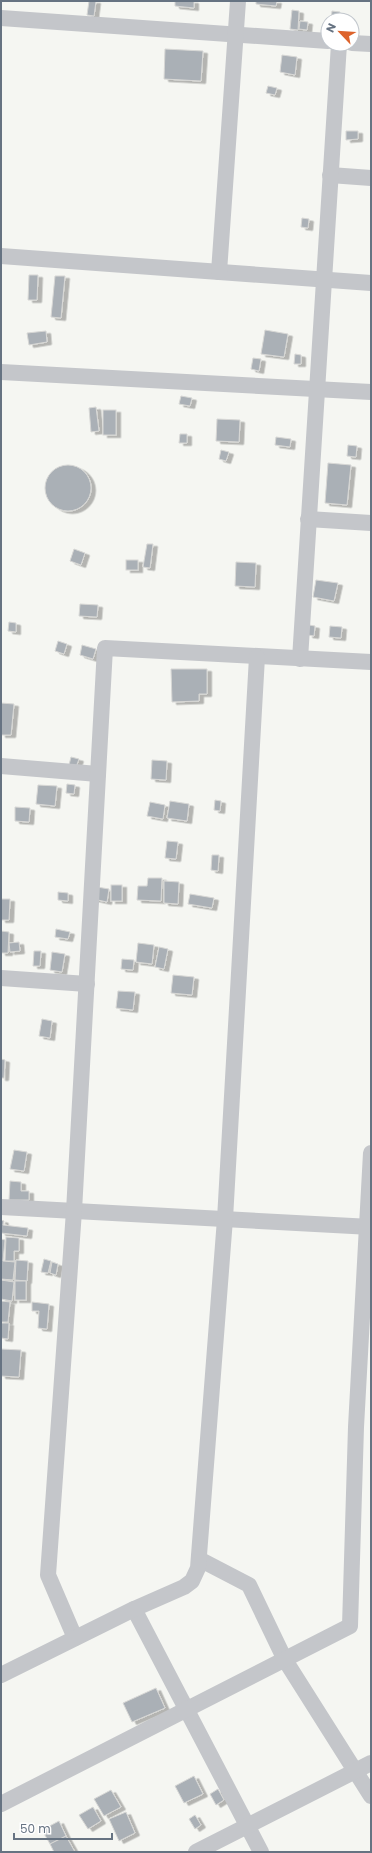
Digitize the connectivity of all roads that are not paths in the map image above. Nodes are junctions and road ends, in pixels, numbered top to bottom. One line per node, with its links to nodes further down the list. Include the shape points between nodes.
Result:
1 (238, 1): 3 (street)
2 (1, 18): 3 (street)
3 (236, 35): 4 (street); 11 (street)
4 (320, 40)
5 (360, 43): 6 (street)
6 (371, 44)
7 (338, 52): 8 (street)
8 (330, 175): 9 (street); 12 (street)
9 (371, 178)
10 (1, 256): 11 (street)
11 (219, 272): 12 (street)
12 (324, 280): 13 (street); 15 (street)
13 (371, 283)
14 (1, 372): 15 (street)
15 (317, 389): 16 (street); 17 (street)
16 (371, 392)
17 (308, 519): 18 (street); 20 (street)
18 (371, 523)
19 (257, 657): 20 (street); 23 (street, via 105,648); 29 (street)
20 (300, 659): 21 (street)
21 (371, 662)
22 (1, 766): 23 (street)
23 (98, 774): 25 (street)
24 (1, 978): 25 (street)
25 (87, 984): 28 (street)
26 (371, 1153): 30 (street)
27 (1, 1207): 28 (street)
28 (74, 1211): 29 (street); 33 (street, via 48,1575)
29 (225, 1219): 30 (street); 31 (street)
30 (369, 1226): 34 (street, via 356,1427 350,1626)
31 (199, 1559): 32 (street, via 192,1581); 34 (street, via 249,1585)
32 (134, 1609): 33 (street); 36 (street)
33 (75, 1638): 35 (street)
34 (285, 1660): 36 (street); 38 (street)
35 (1, 1675)
36 (187, 1710): 40 (street); 41 (street)
37 (371, 1763): 38 (street)
38 (355, 1771): 39 (street); 41 (street)
39 (371, 1796)
40 (1, 1804)
41 (248, 1826): 42 (street); 43 (street)
42 (196, 1852)
43 (261, 1852)

